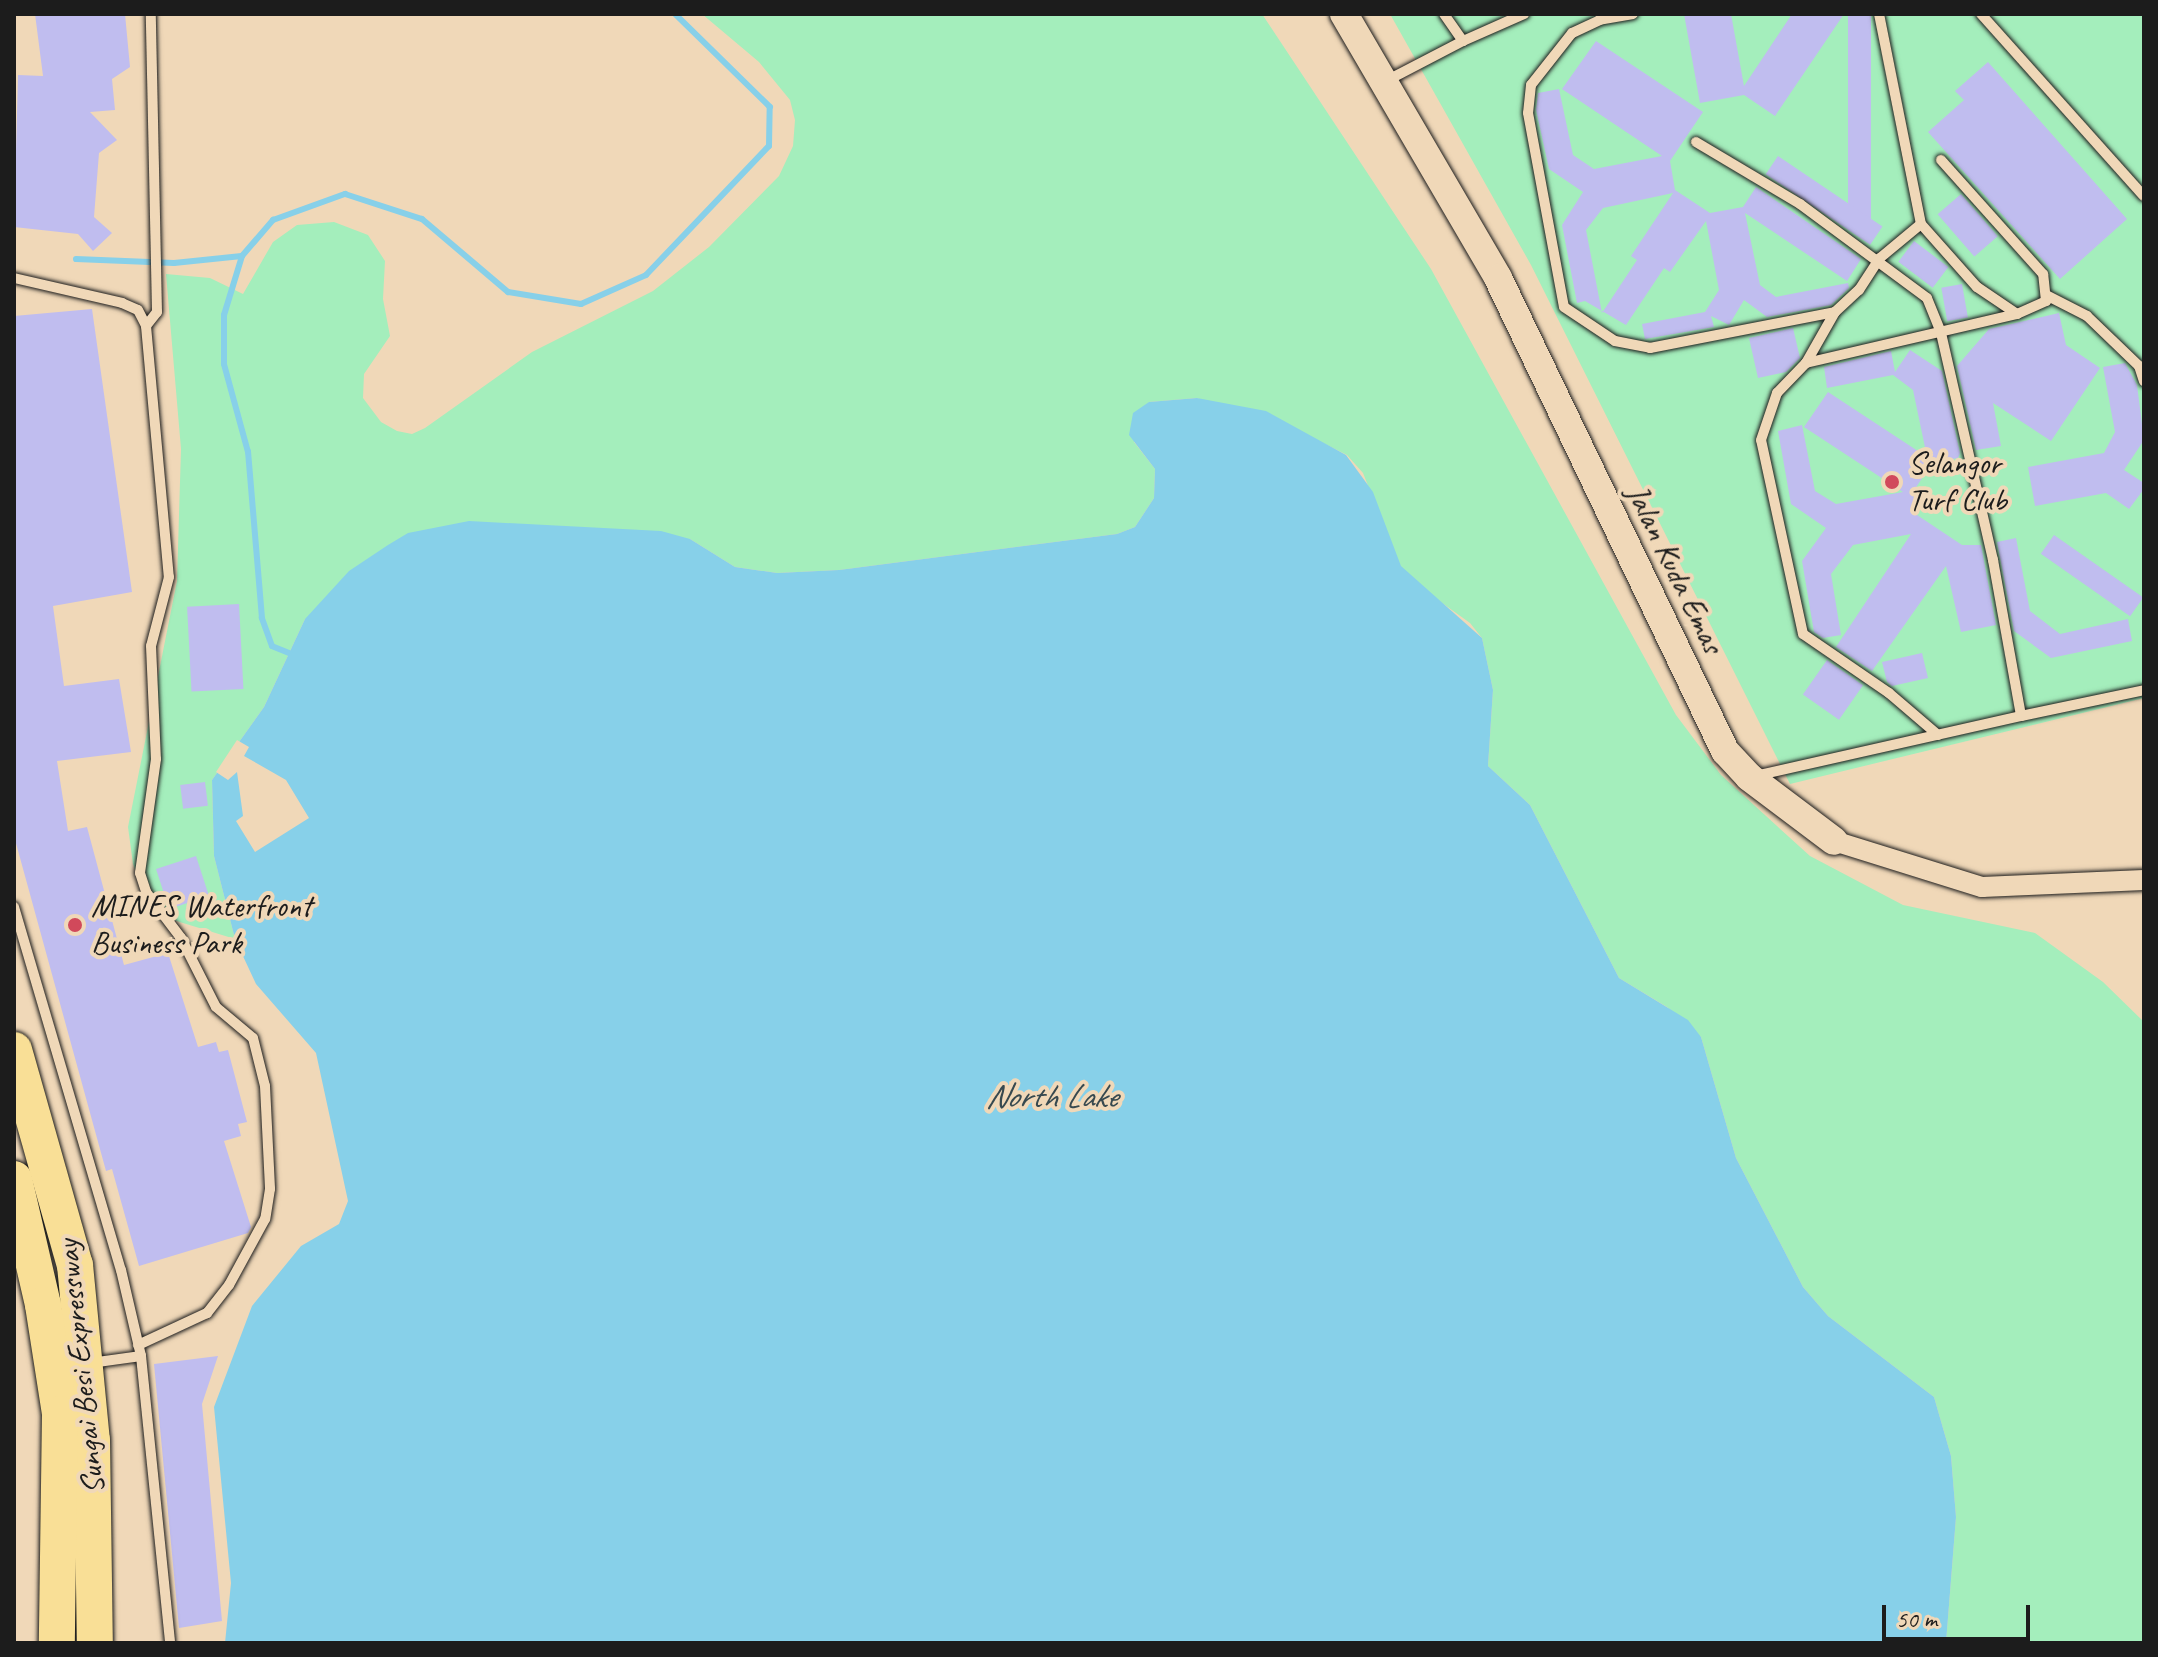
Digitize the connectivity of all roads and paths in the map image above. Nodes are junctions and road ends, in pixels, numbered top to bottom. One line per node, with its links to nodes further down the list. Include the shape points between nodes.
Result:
1 (151, 14): 19 (lane, via 157,312)
2 (1344, 14): 9 (street, Jalan Kuda Emas)
3 (1444, 14): 8 (lane)
4 (1524, 14): 8 (lane)
5 (1633, 14): 17 (lane, via 1600,20 1572,33 1531,85 1528,113 1564,307 1615,341 1650,348)
6 (1879, 14): 13 (lane)
7 (1981, 14): 12 (lane)
8 (1463, 41): 9 (lane)
9 (1384, 82): 26 (street, Jalan Kuda Emas, via 1498,278 1725,751)
10 (1696, 142): 14 (lane)
11 (1941, 160): 16 (lane, via 2043,274)
12 (2144, 196)
13 (1921, 224): 14 (lane); 18 (lane, via 1977,287)
14 (1880, 258): 17 (lane, via 1859,290); 20 (lane, via 1927,298)
15 (14, 278): 19 (lane, via 122,303 138,310)
16 (2048, 296): 18 (lane, via 2041,306); 22 (lane, via 2087,316 2139,366)
17 (1835, 312): 21 (lane)
18 (2017, 314): 20 (lane)
19 (146, 326): 32 (lane, via 169,577 151,646 156,759 140,873 146,892 181,938 216,1007 253,1038 266,1099 270,1189 265,1219 248,1253 207,1313)
20 (1941, 333): 21 (lane); 24 (lane, via 1993,560)
21 (1806, 363): 25 (lane, via 1777,393 1761,440 1803,634 1889,693)
22 (2144, 381)
23 (2144, 690): 24 (lane)
24 (2021, 716): 25 (lane)
25 (1938, 735): 26 (lane)
26 (1749, 777): 27 (street, Jalan Kuda Emas)
27 (1834, 841): 28 (street, Jalan Kuda Emas, via 1982,887)
28 (2144, 880)
29 (14, 907): 32 (lane)
30 (14, 1050): 33 (highway, Sungai Besi Expressway, via 69,1240)
31 (14, 1179): 34 (highway, Sungai Besi Expressway, via 43,1305 60,1414)
32 (139, 1350): 33 (lane); 36 (lane)
33 (85, 1364): 35 (highway, Sungai Besi Expressway, via 96,1518)
34 (57, 1643)
35 (95, 1643)
36 (170, 1643)

